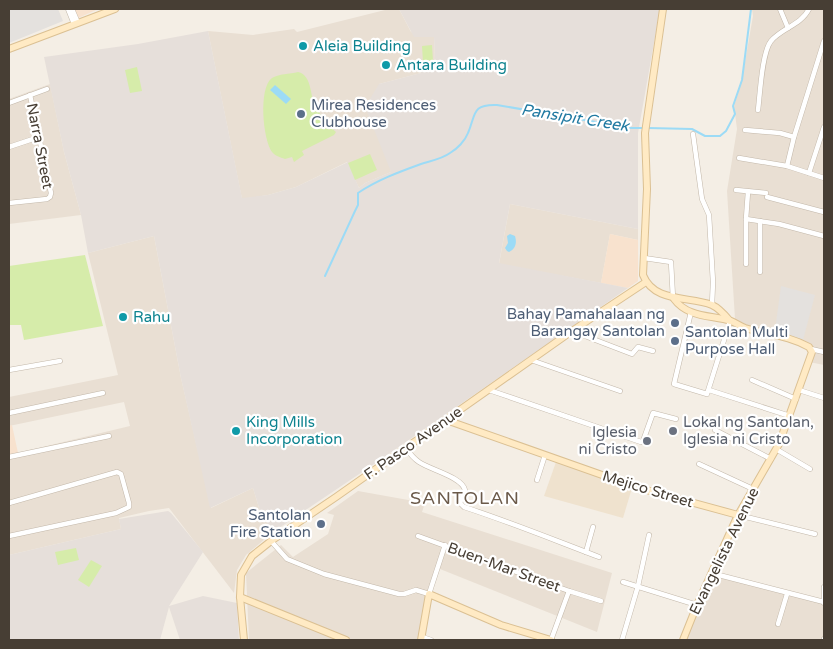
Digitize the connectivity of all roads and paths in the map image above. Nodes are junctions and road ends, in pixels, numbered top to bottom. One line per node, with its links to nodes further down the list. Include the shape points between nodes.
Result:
1 (68, 9): 7 (street)
2 (72, 9): 7 (street)
3 (115, 9): 7 (street)
4 (663, 9): 32 (street, via 645,133)
5 (780, 9): 8 (street)
6 (809, 9): 8 (street, via 802,19)
7 (76, 24): 10 (street)
8 (788, 28): 14 (street, via 770,42)
9 (824, 40): 19 (street)
10 (9, 49)
11 (47, 88): 12 (street)
12 (30, 95): 13 (street); 18 (street, Narra Street)
13 (9, 103)
14 (758, 110)
15 (824, 127): 23 (street)
16 (745, 130): 19 (street)
17 (693, 134): 37 (street, via 702,199 709,215)
18 (39, 137): 20 (street); 27 (street, Narra Street, via 50,197)
19 (794, 137): 22 (street)
20 (9, 148)
21 (739, 158): 22 (street)
22 (787, 166): 23 (street)
23 (810, 173): 24 (street)
24 (824, 178)
25 (736, 190): 26 (street)
26 (748, 192): 28 (street); 29 (street)
27 (9, 203)
28 (824, 212)
29 (746, 218): 30 (street); 33 (street)
30 (760, 221): 31 (street); 34 (street)
31 (824, 236)
32 (644, 258): 35 (street); 36 (street, via 671,262)
33 (746, 264)
34 (760, 272)
35 (646, 282): 36 (street); 40 (street, F. Pasco Avenue)
36 (677, 300): 37 (street); 38 (street)
37 (712, 306): 39 (street)
38 (692, 312): 39 (street); 49 (street, via 674,384 707,394)
39 (730, 321): 41 (street, via 745,328 790,338); 49 (street)
40 (572, 331): 42 (street, via 632,354 638,347); 44 (street, F. Pasco Avenue)
41 (812, 349): 43 (street); 50 (street, Evangelista Avenue)
42 (653, 350)
43 (824, 352)
44 (531, 360): 48 (street, F. Pasco Avenue); 51 (street)
45 (60, 361): 46 (street)
46 (9, 370)
47 (752, 380): 54 (street)
48 (489, 390): 57 (street, via 641,442 653,413); 58 (street, F. Pasco Avenue)
49 (709, 390): 56 (street)
50 (799, 390): 53 (street); 54 (street, Evangelista Avenue)
51 (620, 391)
52 (103, 393): 55 (street)
53 (824, 398)
54 (796, 399): 56 (street, Evangelista Avenue)
55 (9, 413)
56 (790, 416): 62 (street, Evangelista Avenue)
57 (676, 419)
58 (446, 420): 61 (street, F. Pasco Avenue); 63 (street, Mejico Street)
59 (715, 430): 65 (street)
60 (109, 436): 64 (street)
61 (406, 448): 77 (street, F. Pasco Avenue); 79 (street, via 421,464 462,483 465,490 461,506)
62 (776, 450): 65 (street, Evangelista Avenue); 67 (street)
63 (545, 455): 68 (street); 71 (street, Mejico Street, via 639,488)
64 (9, 458)
65 (771, 459): 69 (street, Evangelista Avenue)
66 (699, 464): 69 (street)
67 (810, 469)
68 (537, 480)
69 (753, 489): 71 (street, Evangelista Avenue)
70 (9, 503): 75 (street, via 117,472 121,474 130,503 129,507 116,513)
71 (738, 514): 73 (street); 81 (street, Evangelista Avenue)
72 (593, 527): 79 (street)
73 (815, 534)
74 (649, 535): 83 (street)
75 (9, 536)
76 (418, 536): 78 (street, Buen-Mar Street)
77 (271, 541): 86 (street, via 287,559 324,574 398,594 416,590); 88 (street, F. Pasco Avenue, via 246,565 241,575)
78 (444, 545): 85 (street, Buen-Mar Street); 86 (street)
79 (586, 552): 80 (street)
80 (599, 558)
81 (711, 573): 87 (street); 91 (street, Evangelista Avenue)
82 (623, 582): 83 (street)
83 (638, 586): 91 (street); 98 (street)
84 (824, 587): 90 (street)
85 (569, 591): 89 (street); 97 (street, Buen-Mar Street)
86 (429, 594): 93 (street); 97 (street, via 501,625)
87 (787, 594): 90 (street); 92 (street)
88 (240, 597): 94 (street, F. Pasco Avenue); 95 (street)
89 (601, 601)
90 (824, 603)
91 (697, 605): 99 (street, Evangelista Avenue)
92 (778, 624)
93 (421, 638): 96 (street)
94 (244, 640)
95 (346, 640)
96 (431, 640)
97 (551, 640)
98 (622, 640)
99 (683, 640)

